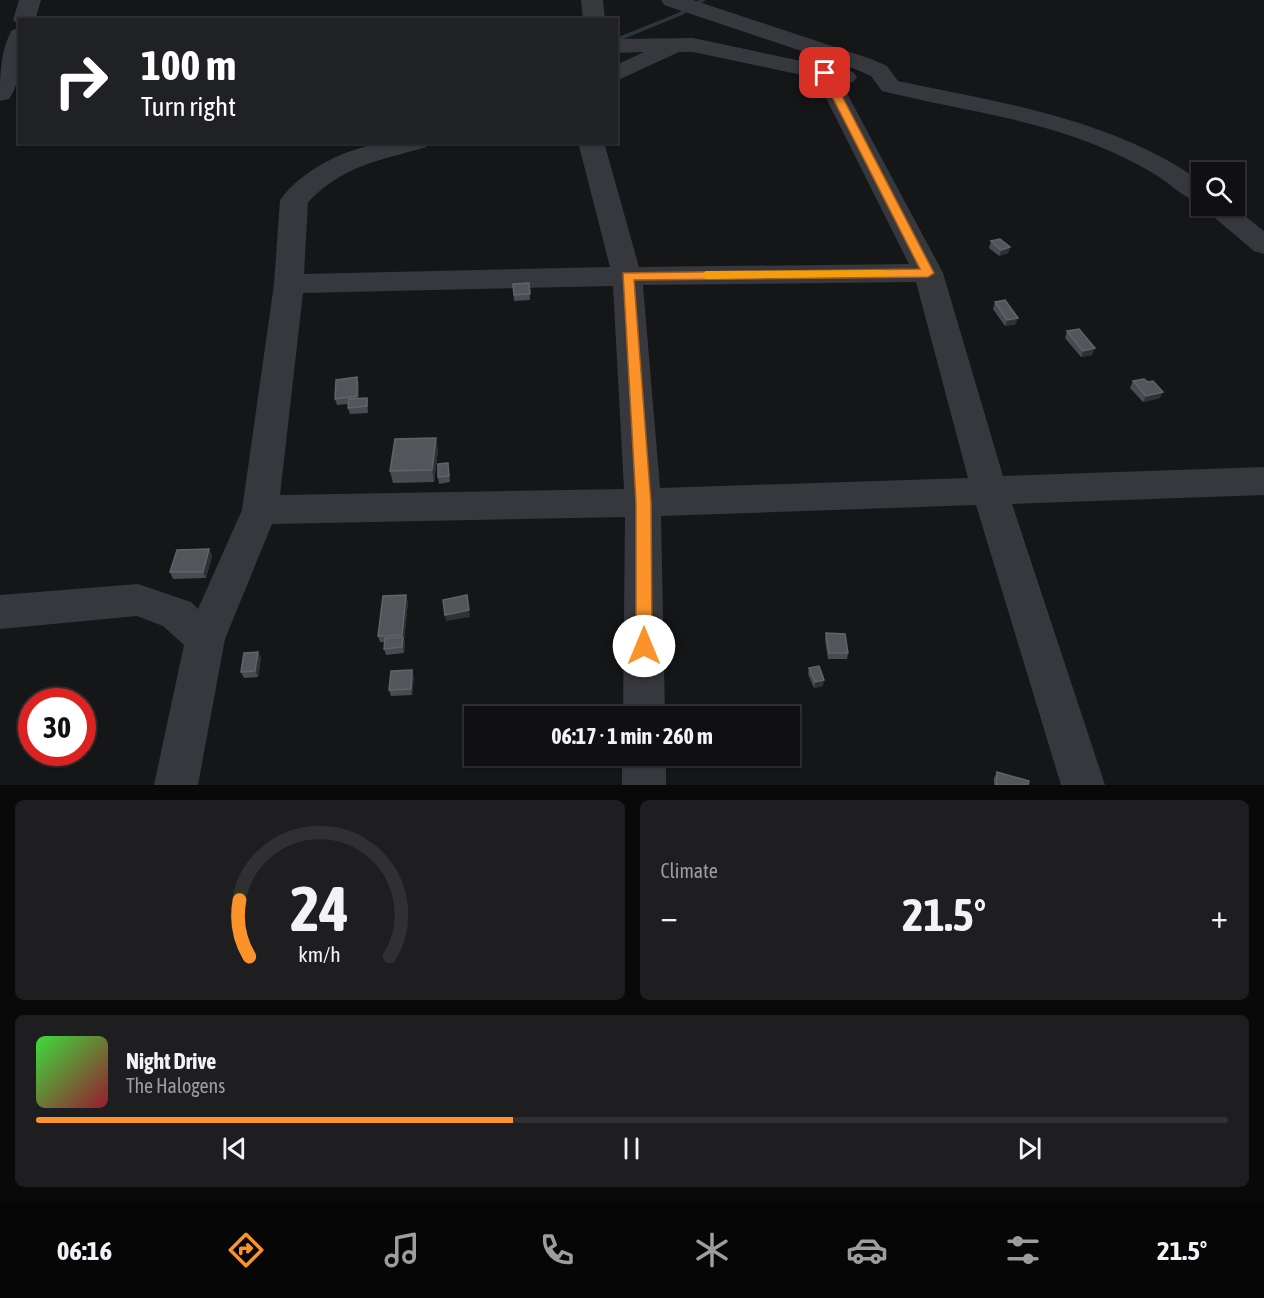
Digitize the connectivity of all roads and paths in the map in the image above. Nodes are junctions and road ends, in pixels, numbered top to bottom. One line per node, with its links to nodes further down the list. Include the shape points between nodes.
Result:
1 (30, 0): 4 (street)
2 (592, 0): 5 (street)
3 (672, 0): 11 (street, via 863,64 879,71)
4 (25, 18)
5 (594, 18)
6 (18, 42): 12 (street)
7 (618, 46): 8 (street)
8 (676, 46): 9 (street); 10 (street, via 693,45)
9 (618, 73)
10 (825, 73): 11 (street); 18 (street)
11 (890, 86): 15 (street, via 1090,133 1143,154)
12 (0, 94)
13 (410, 144): 20 (street, via 340,164 317,178 294,200)
14 (592, 144): 19 (street)
15 (1191, 187)
16 (1228, 216): 17 (street)
17 (1264, 245)
18 (928, 273): 19 (street); 22 (street)
19 (627, 276): 20 (street); 23 (street)
20 (289, 284): 24 (street)
21 (1264, 481): 22 (street)
22 (988, 489): 23 (street); 31 (street)
23 (643, 503): 24 (street); 27 (street)
24 (260, 510): 26 (street)
25 (0, 612): 26 (street, via 138,600 177,614)
26 (205, 639): 29 (street)
27 (644, 706)
28 (644, 766): 30 (street)
29 (176, 785)
30 (644, 785)
31 (1083, 785)

